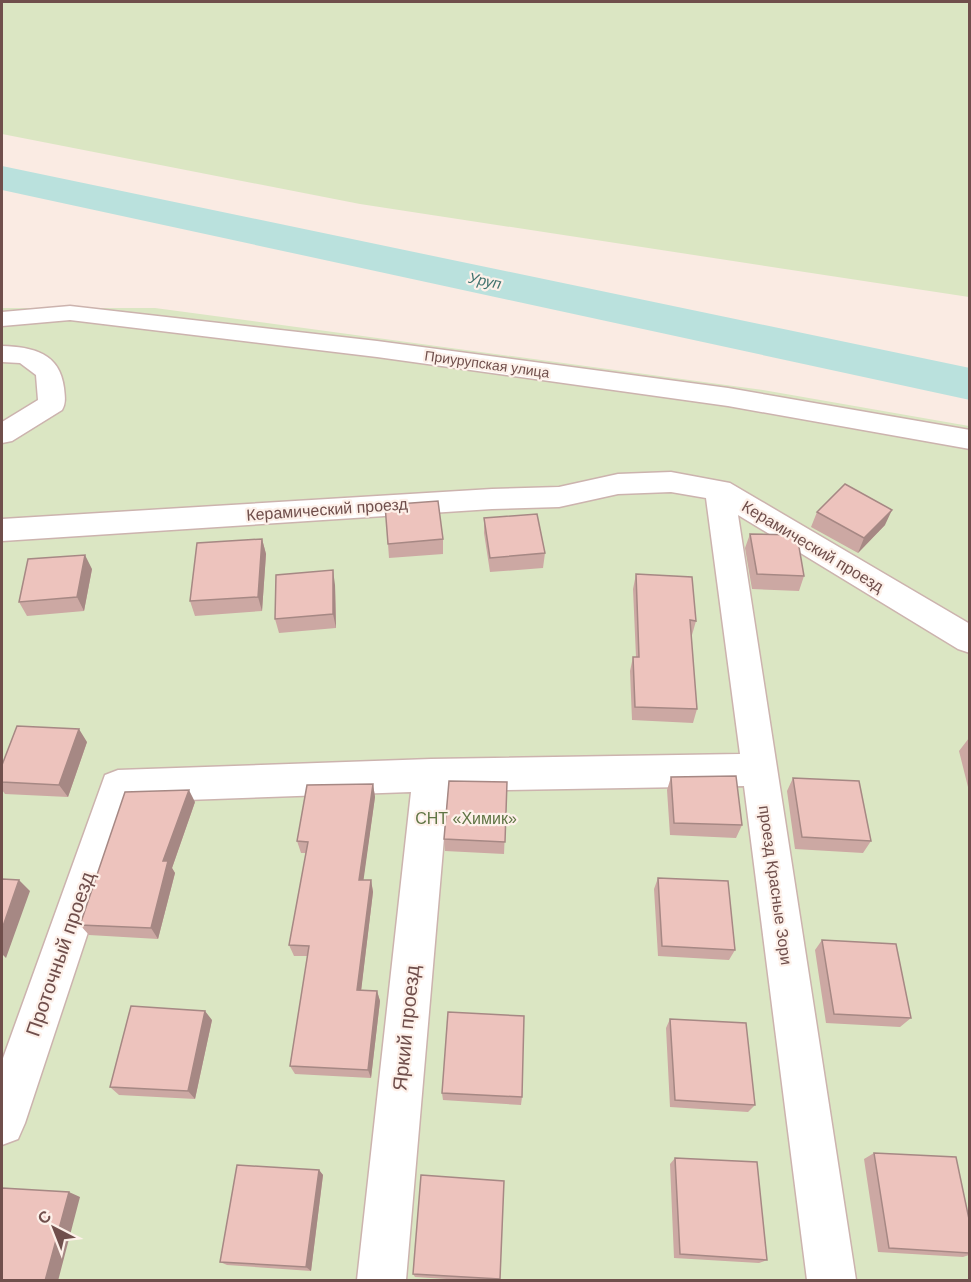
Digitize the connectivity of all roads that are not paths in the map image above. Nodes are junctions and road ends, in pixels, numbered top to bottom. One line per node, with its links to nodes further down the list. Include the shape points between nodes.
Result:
1 (2, 319): 4 (street, Приурупская улица, via 70,313 365,347 728,397)
2 (2, 354): 3 (street, via 26,355 49,372 52,404)
3 (2, 434)
4 (969, 440)
5 (720, 490): 6 (street, Керамический проезд, via 671,482 628,484 559,497); 7 (street, Керамический проезд); 8 (street, проезд Красные Зори)
6 (2, 530)
7 (969, 640)
8 (760, 770): 9 (street); 12 (street, проезд Красные Зори)
9 (430, 775): 10 (street, Проточный проезд, via 118,786); 11 (street, Яркий проезд)
10 (2, 1123)
11 (382, 1281)
12 (832, 1281)

